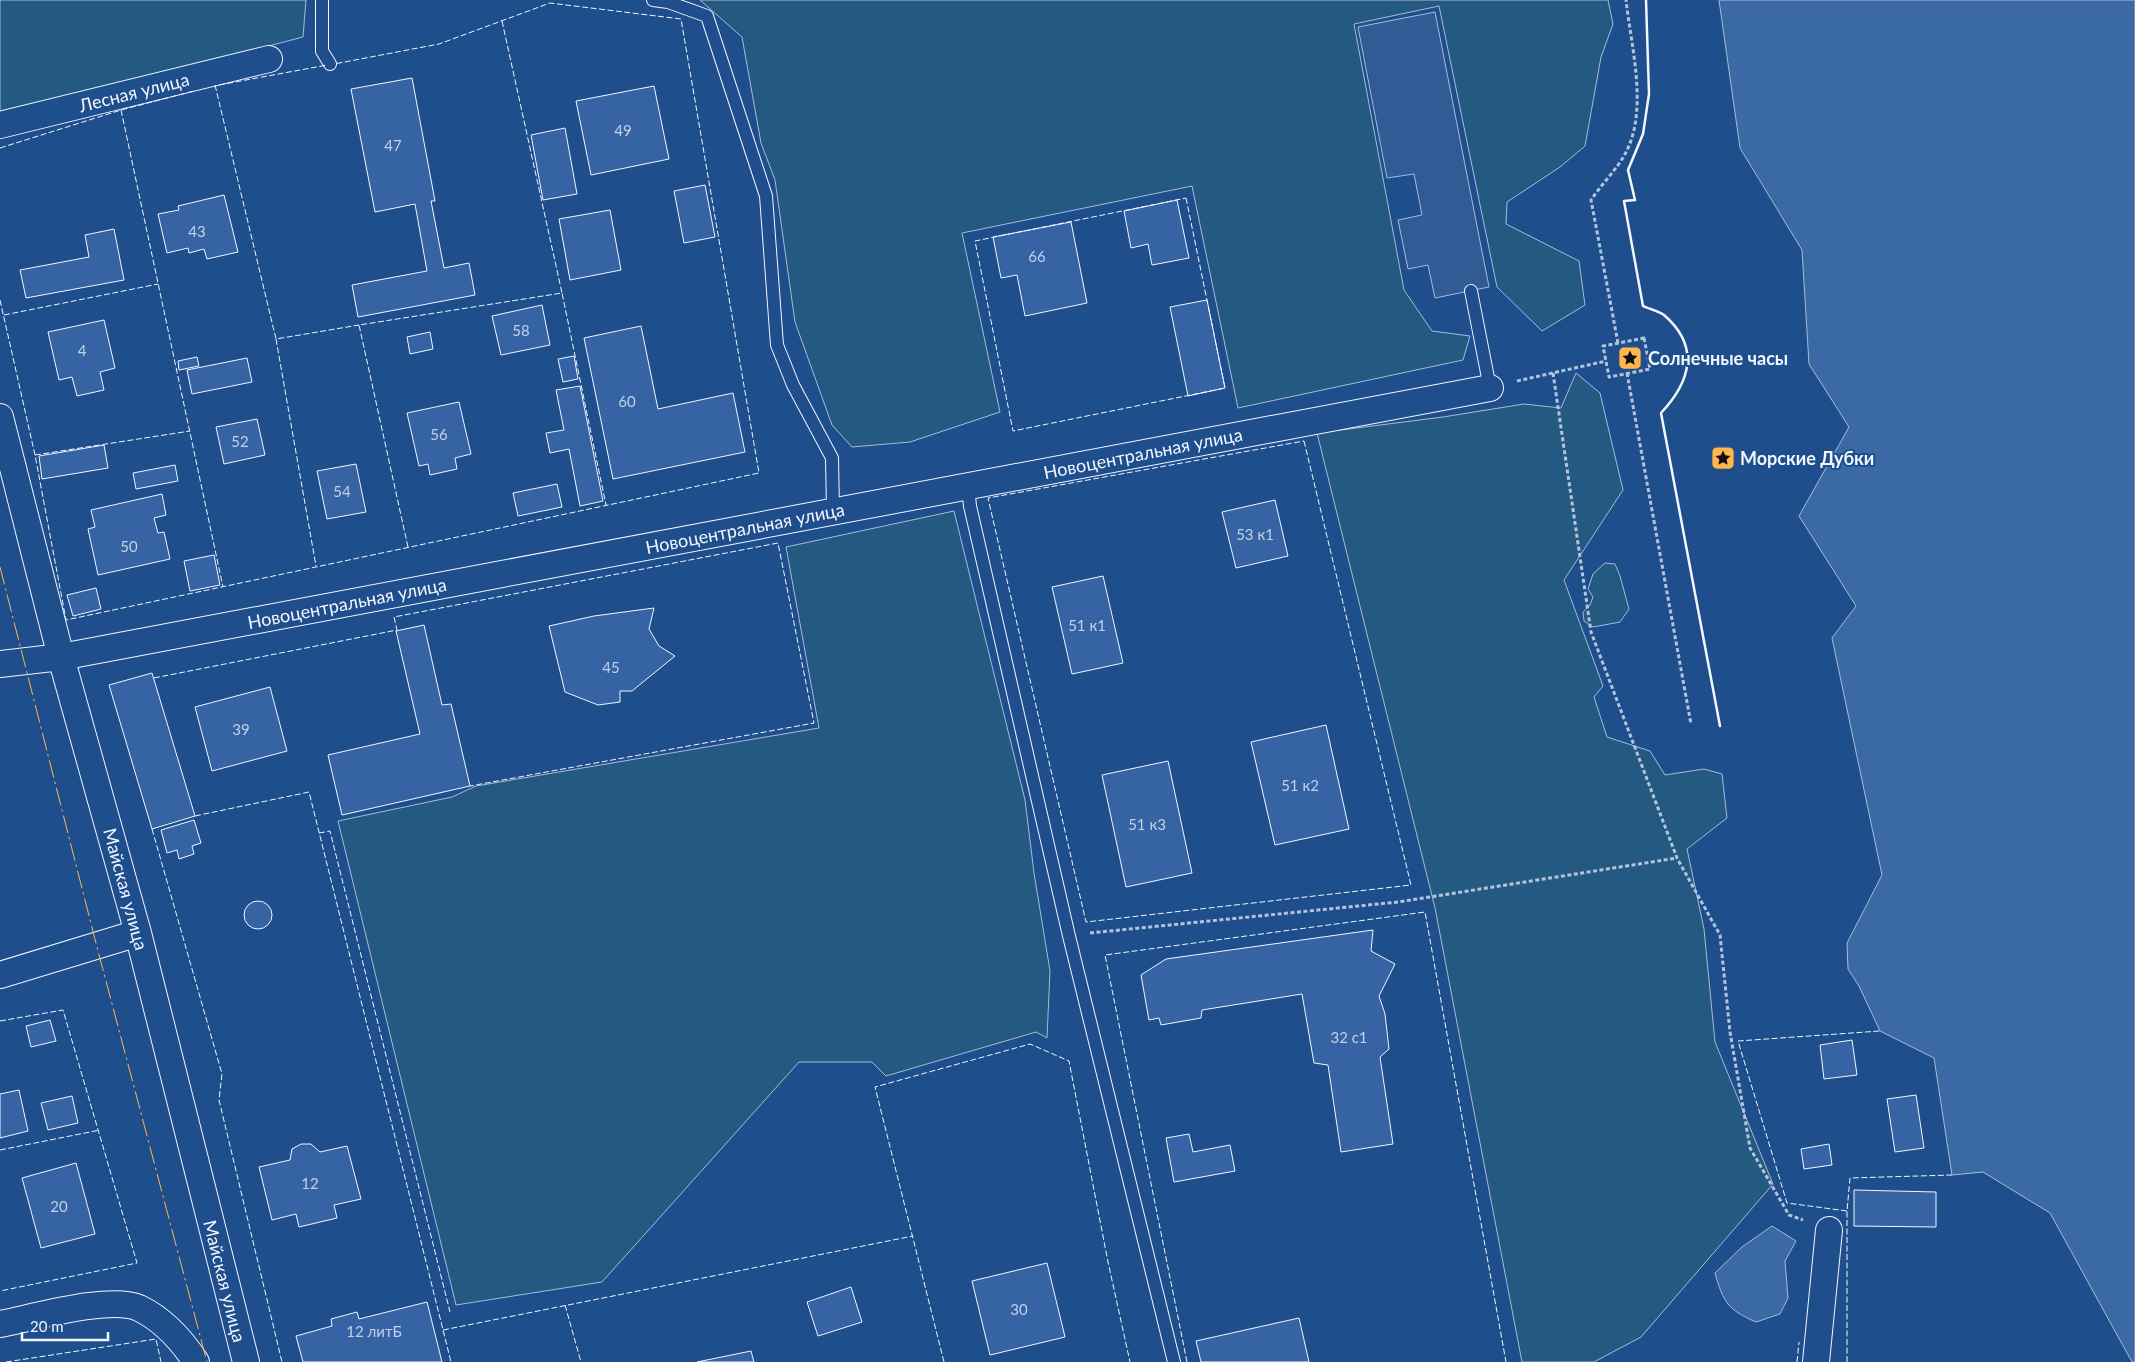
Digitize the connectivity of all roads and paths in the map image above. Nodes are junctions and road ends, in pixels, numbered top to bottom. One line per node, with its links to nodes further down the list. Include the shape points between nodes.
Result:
1 (322, 0): 5 (lane, via 322,51)
2 (653, 0): 15 (lane, via 708,16 766,196 777,345 793,385 832,458)
3 (1626, 0): 8 (path, via 1637,118 1624,155 1591,200)
4 (269, 59): 6 (street, Лесная улица)
5 (330, 64)
6 (0, 125)
7 (1471, 291): 12 (lane)
8 (1618, 343): 9 (path, via 1603,346); 11 (path, via 1644,338 1650,369)
9 (1606, 361): 10 (path); 11 (path, via 1609,377)
10 (1553, 373): 12 (path); 19 (path, via 1591,632)
11 (1627, 373): 18 (path)
12 (1490, 388): 14 (street, Новоцентральная улица)
13 (0, 417): 16 (street, Майская улица)
14 (968, 486): 15 (street, Новоцентральная улица); 21 (lane)
15 (833, 511): 16 (street, Новоцентральная улица)
16 (61, 657): 17 (street, Новоцентральная улица); 20 (street, Майская улица)
17 (0, 664)
18 (1691, 724)
19 (1677, 858): 21 (path, via 1398,902); 23 (path, via 1720,935 1730,1032 1750,1148 1789,1215)
20 (138, 933): 22 (street); 26 (street, Майская улица)
21 (1068, 936): 27 (lane)
22 (0, 975)
23 (1829, 1230): 28 (street)
24 (0, 1324): 25 (street, via 98,1304 137,1308 170,1328)
25 (196, 1362)
26 (246, 1362)
27 (1174, 1362)
28 (1816, 1362)

